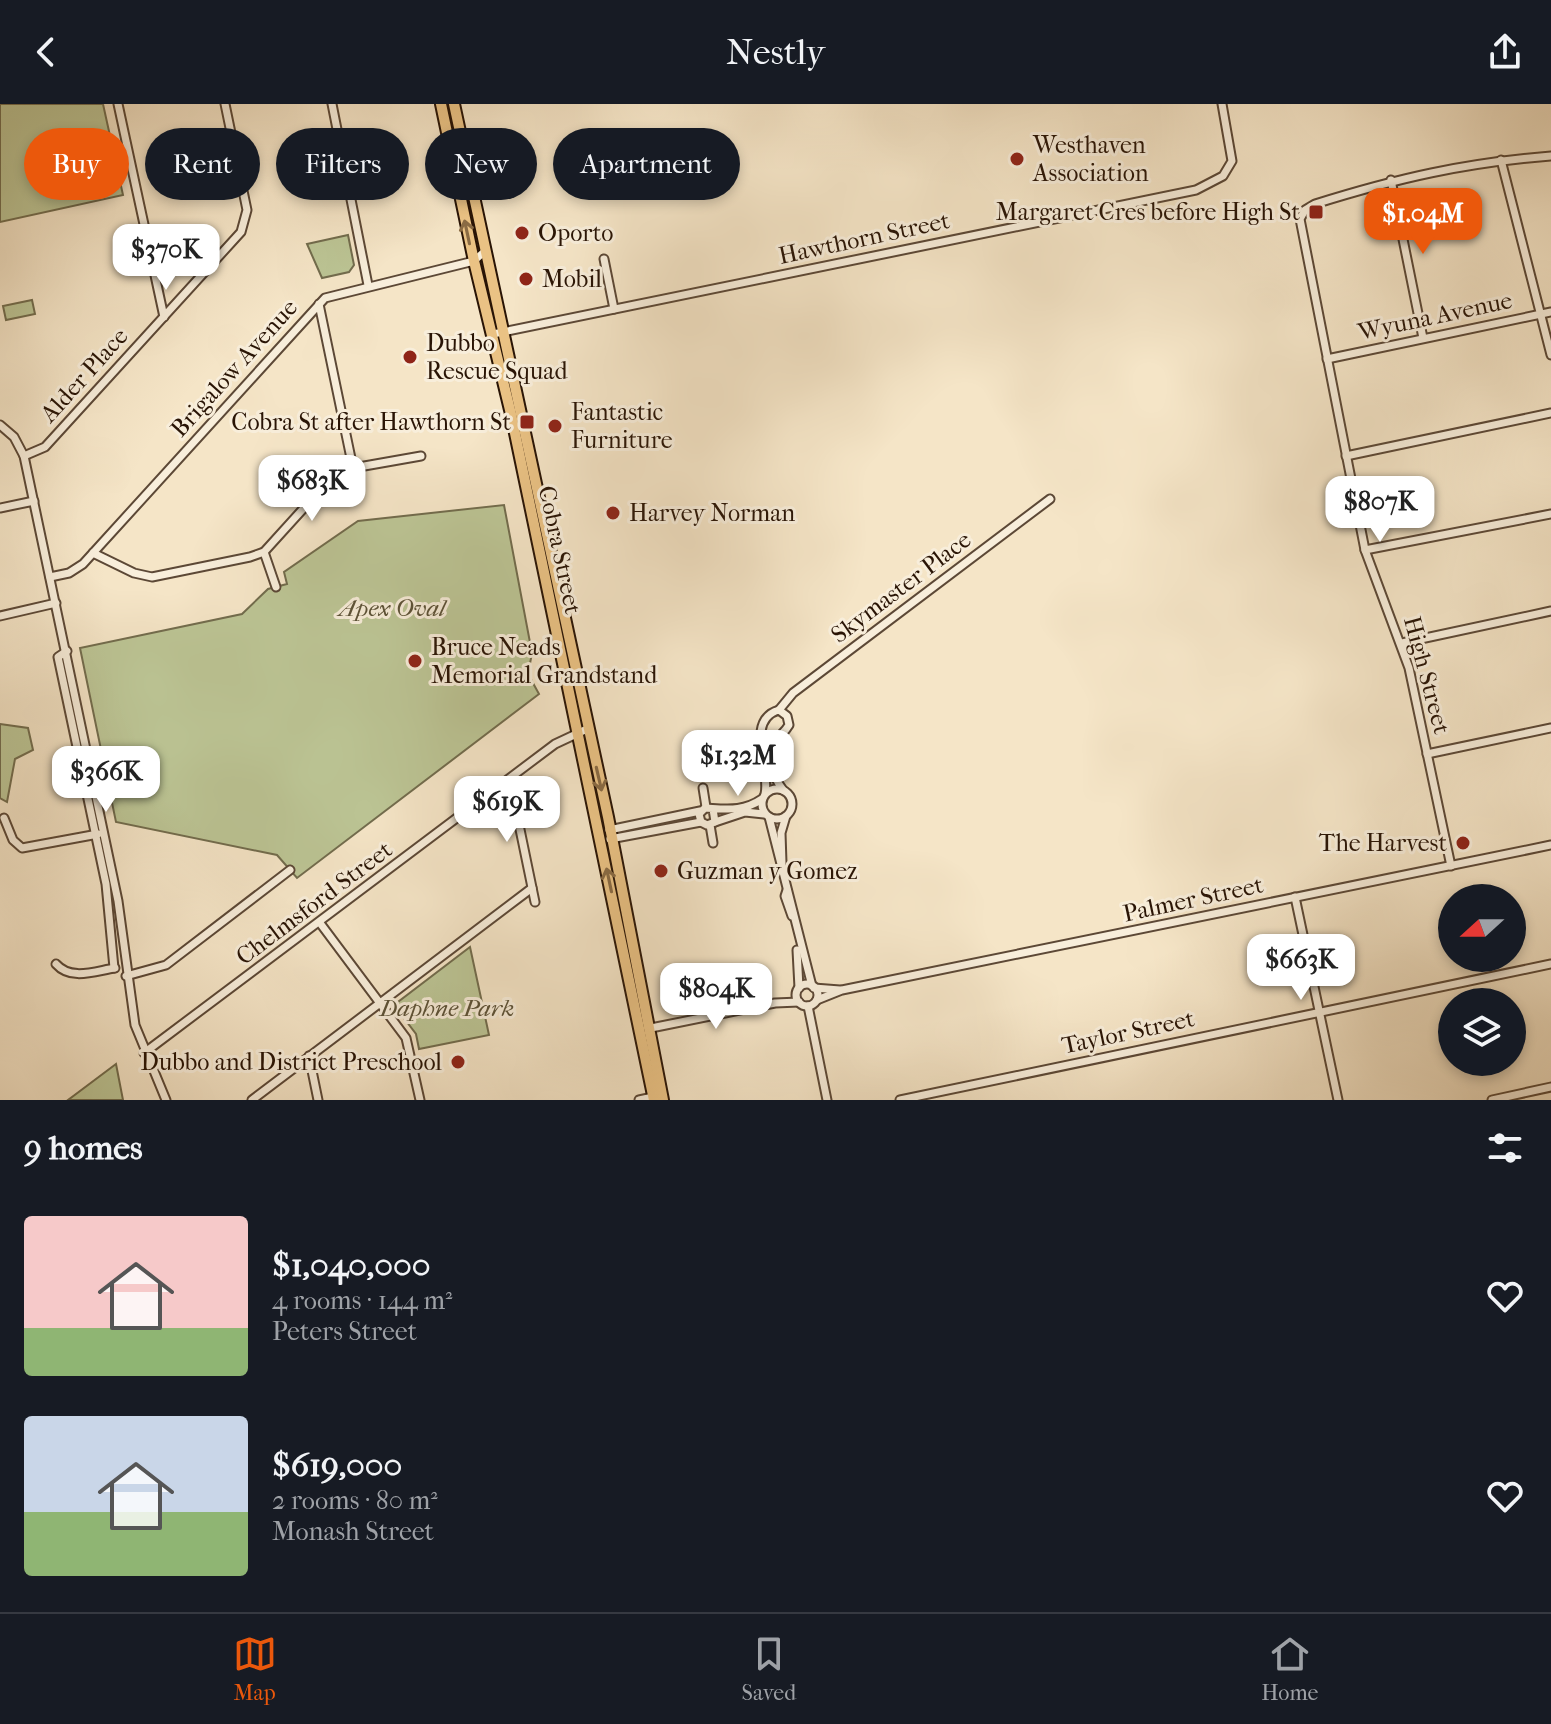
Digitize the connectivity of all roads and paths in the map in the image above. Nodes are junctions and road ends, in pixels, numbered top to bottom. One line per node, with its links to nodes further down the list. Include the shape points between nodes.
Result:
1 (118, 104): 17 (street)
2 (225, 104): 17 (street, Alder Place, via 247,210 245,225)
3 (332, 104): 13 (street)
4 (441, 104): 12 (highway, Cobra Street, one-way to 4)
5 (454, 104): 10 (highway, Cobra Street)
6 (1222, 104): 15 (street, Hawthorn Street, via 1232,161 1223,176 1196,190)
7 (1551, 156): 8 (street)
8 (1501, 160): 9 (street); 16 (street)
9 (1391, 180): 19 (street); 21 (street, High Street, via 1315,204 1301,215)
10 (485, 251): 12 (street, Brigalow Avenue); 18 (highway, Cobra Street)
11 (604, 259): 15 (street)
12 (474, 261): 13 (street, Brigalow Avenue); 18 (highway, Cobra Street)
13 (368, 285): 14 (street, Brigalow Avenue)
14 (319, 304): 27 (street); 34 (street, Brigalow Avenue)
15 (614, 309): 18 (street, Hawthorn Street)
16 (1547, 313): 19 (street, Wyuna Avenue); 20 (street)
17 (164, 317): 24 (street, Alder Place, via 45,447)
18 (499, 333): 44 (highway, Cobra Street)
19 (1423, 338): 21 (street, Wyuna Avenue)
20 (1551, 355)
21 (1327, 359): 26 (street, High Street)
22 (1551, 413): 26 (street)
23 (0, 425): 24 (street)
24 (24, 456): 29 (street)
25 (421, 456): 27 (street)
26 (1346, 456): 32 (street, High Street)
27 (353, 468): 33 (street, via 332,477)
28 (1050, 499): 42 (street, Skymaster Place, via 793,693)
29 (34, 501): 30 (street); 35 (street)
30 (0, 508)
31 (1551, 514): 32 (street)
32 (1365, 550): 40 (street, High Street)
33 (264, 552): 34 (street, via 152,577); 36 (street)
34 (93, 553): 35 (street, Brigalow Avenue, via 69,573)
35 (50, 577): 37 (street)
36 (276, 587)
37 (56, 603): 39 (street); 41 (street)
38 (1551, 611): 40 (street)
39 (0, 616)
40 (1402, 643): 45 (street, High Street)
41 (67, 651): 55 (street); 57 (street, via 58,657)
42 (779, 710): 48 (street, via 789,725 774,744 771,759); 49 (street, Skymaster Place, via 767,717 761,730)
43 (1551, 728): 45 (street)
44 (581, 730): 46 (street, Chelmsford Street); 56 (highway, Cobra Street, one-way to 56); 58 (highway, Cobra Street)
45 (1427, 754): 61 (street, High Street)
46 (510, 781): 64 (street); 67 (street, Chelmsford Street)
47 (703, 788): 50 (street)
48 (783, 790): 49 (street, via 773,789); 52 (street, via 792,804)
49 (764, 797): 50 (street, via 745,807); 51 (street)
50 (707, 809): 54 (street); 54 (street); 56 (street)
51 (768, 816): 52 (street); 54 (street, via 745,812); 62 (street)
52 (786, 816): 62 (street)
53 (4, 818): 57 (street, via 22,848)
54 (709, 823): 56 (street); 59 (street)
55 (104, 832): 57 (street); 71 (street)
56 (611, 834): 58 (street); 83 (highway, Cobra Street)
57 (95, 835): 72 (street)
58 (599, 837): 84 (highway, Cobra Street, one-way to 58)
59 (713, 843)
60 (1551, 845): 61 (street, Palmer Street)
61 (1451, 866): 65 (street, Palmer Street)
62 (782, 869): 68 (street)
63 (290, 870): 73 (street, via 166,965)
64 (532, 888): 66 (street); 79 (street)
65 (1295, 897): 76 (street, Palmer Street); 82 (street)
66 (535, 902)
67 (320, 923): 79 (street); 85 (street, Chelmsford Street)
68 (797, 936): 74 (street); 75 (street)
69 (56, 964): 72 (street, via 78,974)
70 (1551, 964): 82 (street, Taylor Street)
71 (125, 966): 72 (street); 73 (street)
72 (114, 968)
73 (126, 976): 85 (street)
74 (813, 987): 75 (street, Palmer Street); 76 (street, Palmer Street); 77 (street)
75 (798, 990): 78 (street); 80 (street)
76 (842, 990): 77 (street, Palmer Street)
77 (817, 1000): 81 (street, Palmer Street)
78 (799, 1002): 80 (street); 81 (street)
79 (380, 1003): 86 (street); 92 (street, via 406,1038)
80 (775, 1003): 83 (street)
81 (808, 1006): 94 (street)
82 (1319, 1013): 95 (street, Taylor Street); 96 (street)
83 (651, 1028): 84 (highway, via 644,1037)
84 (649, 1050): 88 (highway, Cobra Street)
85 (144, 1053): 89 (street)
86 (309, 1056): 90 (street); 91 (street)
87 (1551, 1087): 97 (street)
88 (657, 1099): 93 (street)
89 (166, 1100)
90 (252, 1100)
91 (318, 1100)
92 (420, 1100)
93 (639, 1100)
94 (827, 1100)
95 (900, 1100)
96 (1338, 1100)
97 (1492, 1100)

